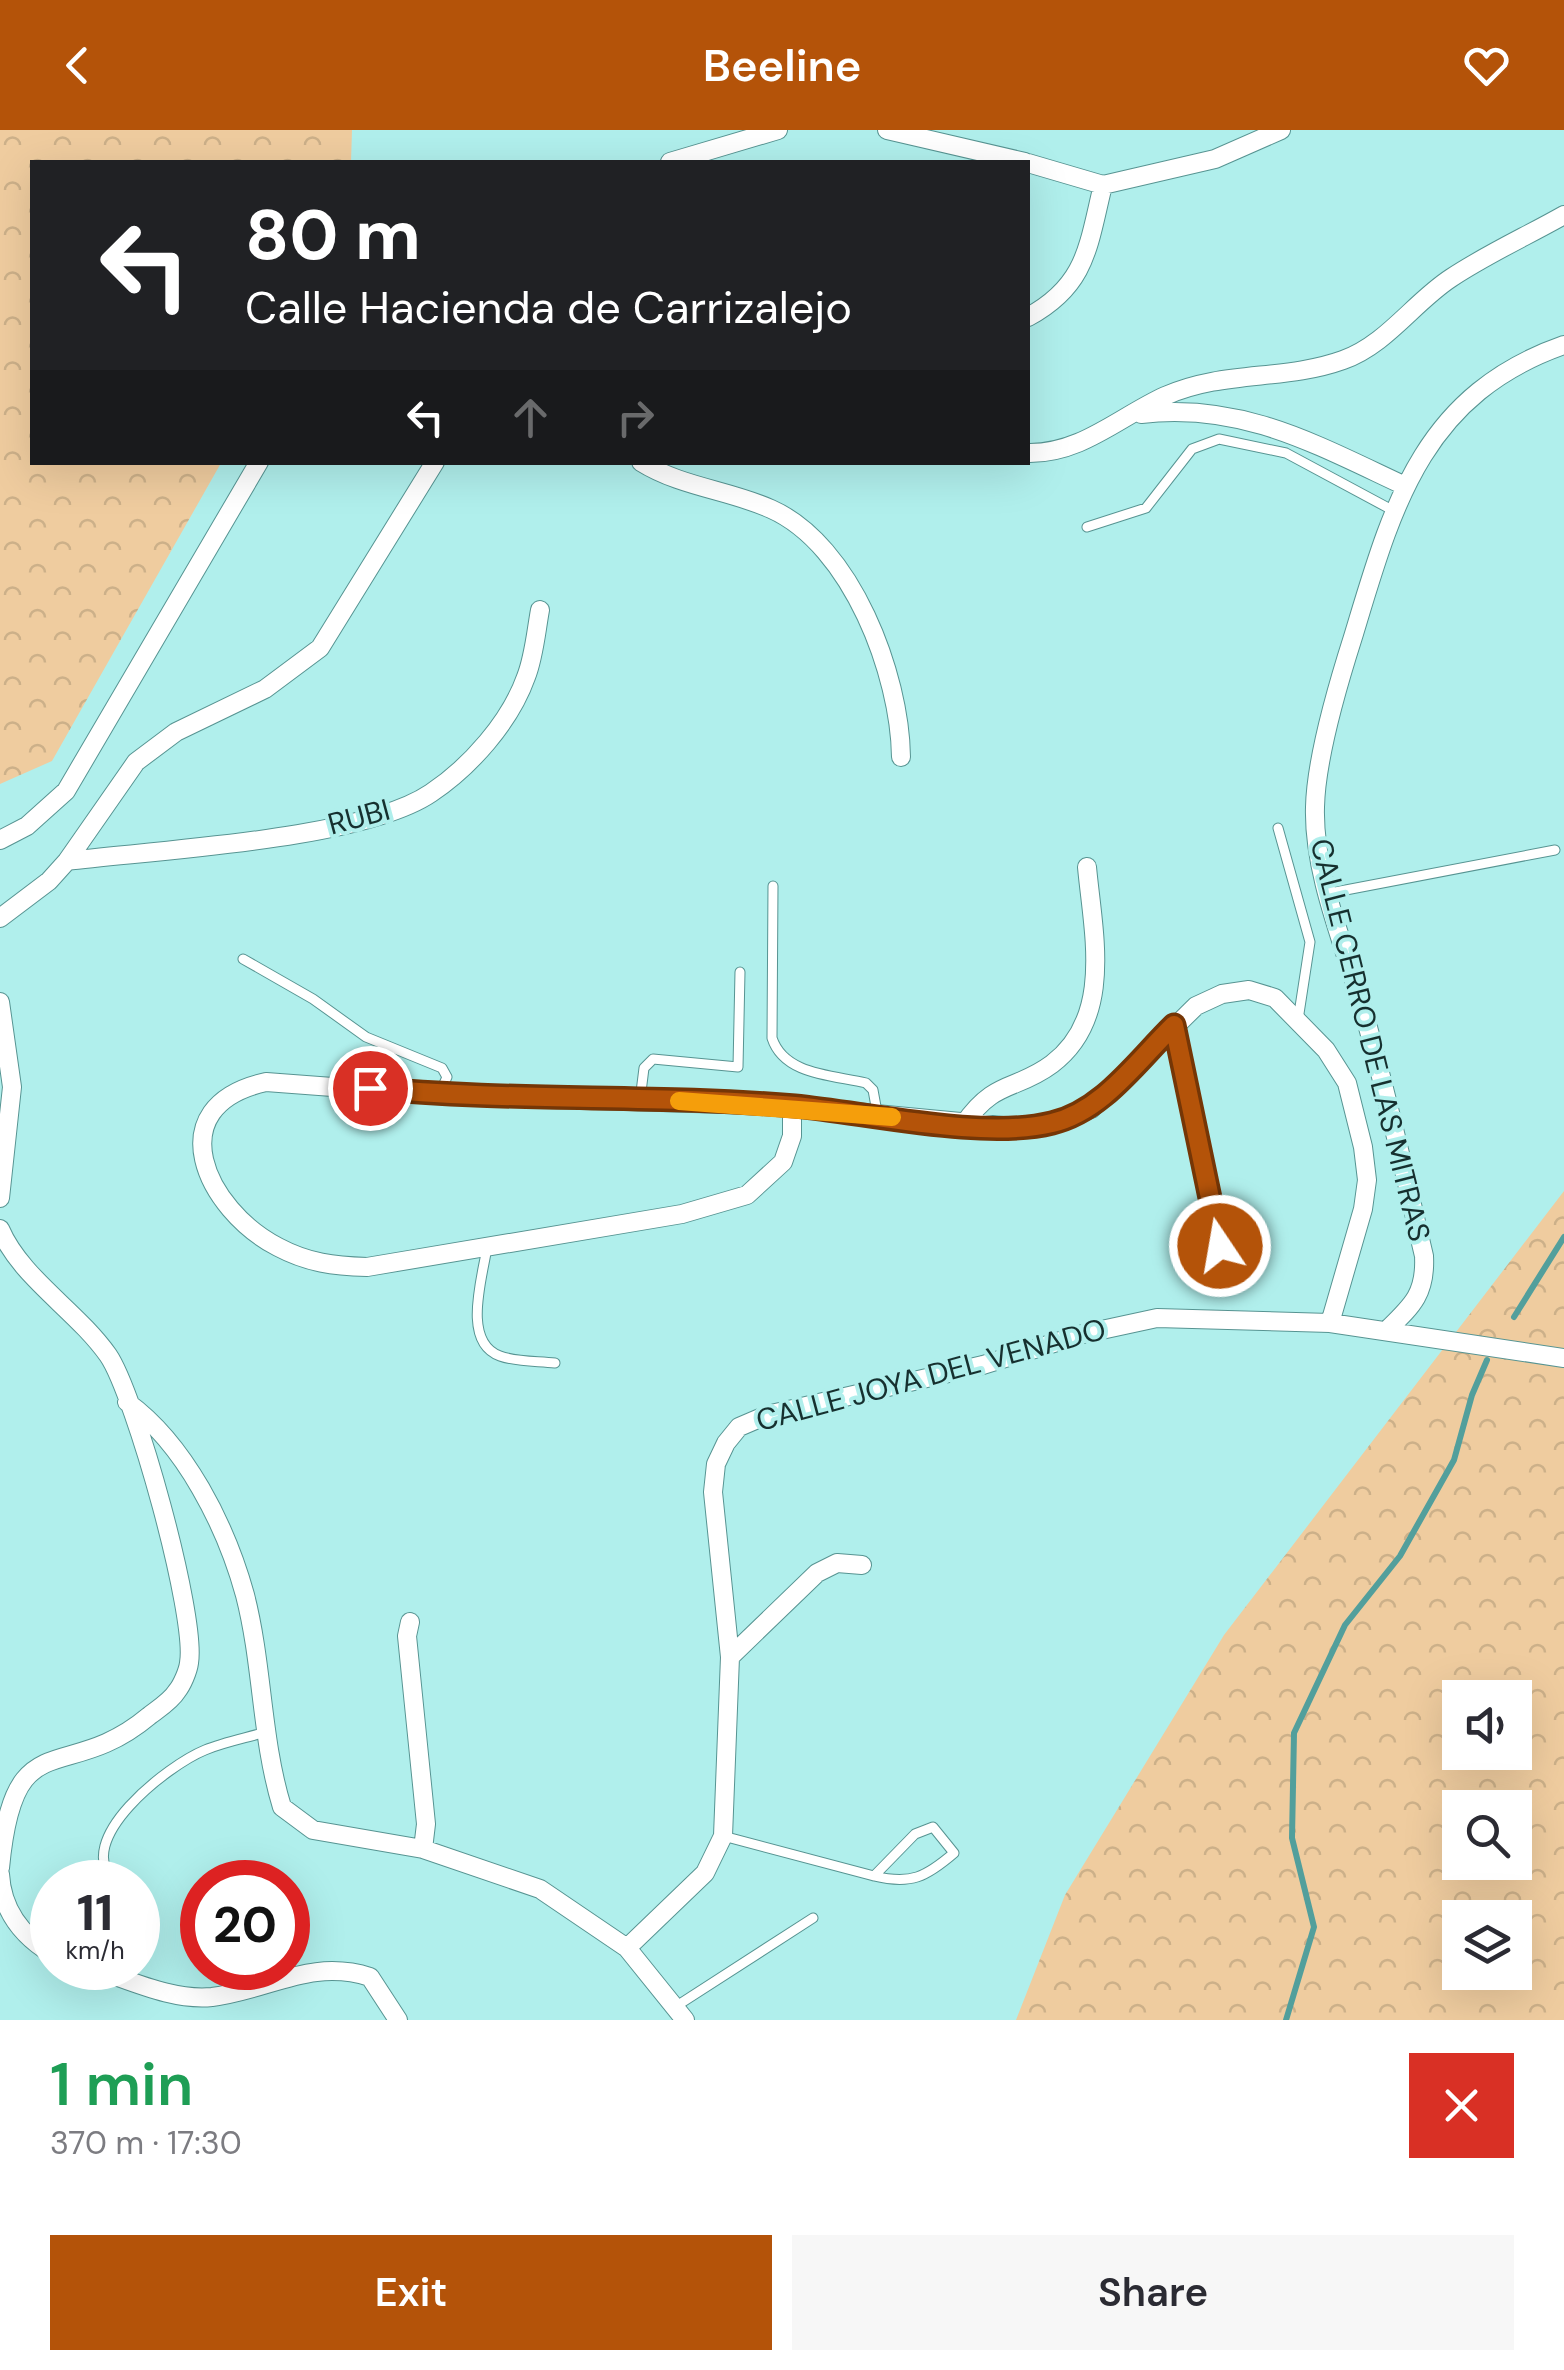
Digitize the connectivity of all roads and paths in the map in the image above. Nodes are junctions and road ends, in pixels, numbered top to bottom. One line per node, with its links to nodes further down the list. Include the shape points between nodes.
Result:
1 (778, 130): 4 (street)
2 (887, 130): 5 (street)
3 (1281, 130): 7 (street, via 1215,159)
4 (677, 160)
5 (1013, 160)
6 (1030, 164): 7 (street)
7 (1104, 185): 9 (street, via 1078,276 1057,302)
8 (1564, 215): 11 (street, via 1452,277 1346,360 1209,379)
9 (1030, 316)
10 (1564, 344): 16 (street, CALLE CERRO DE LAS MITRAS, via 1474,394 1441,428)
11 (1131, 415): 12 (street, via 1076,445); 16 (street, via 1228,414 1290,433)
12 (1030, 453)
13 (257, 465): 22 (street, via 66,791)
14 (433, 465): 24 (street, via 320,648 265,690 176,732 136,762)
15 (646, 465): 20 (street, via 772,509 815,537 866,614 900,714)
16 (1403, 485): 17 (street, CALLE CERRO DE LAS MITRAS)
17 (1394, 511): 18 (lane, via 1286,452 1219,439 1192,449 1146,508); 27 (street, CALLE CERRO DE LAS MITRAS, via 1339,682 1315,806)
18 (1087, 528)
19 (540, 610): 24 (street, RUBI, via 526,678 483,749 429,794 358,821)
20 (900, 758)
21 (1278, 828): 32 (lane, via 1310,942)
22 (0, 840)
23 (1555, 850): 27 (lane)
24 (66, 861): 28 (street)
25 (1087, 867): 38 (street, via 1097,974 1089,1019 1052,1064 991,1092)
26 (773, 886): 37 (lane, via 772,1038 778,1055 790,1065 866,1083)
27 (1330, 892): 44 (street, CALLE CERRO DE LAS MITRAS, via 1424,1256 1418,1300)
28 (0, 918)
29 (243, 959): 34 (lane, via 366,1037 442,1068)
30 (740, 972): 35 (lane, via 738,1067 653,1059 644,1068)
31 (0, 1002): 39 (street, via 12,1087)
32 (1298, 1020): 33 (street, via 1275,998 1248,990 1196,1006); 43 (street, via 1347,1083 1368,1180)
33 (1174, 1025): 38 (street, via 1091,1108 1051,1124); 42 (lane)
34 (439, 1095): 35 (street); 41 (street, via 301,1081 238,1088 212,1106 202,1132 203,1159 215,1188 242,1221 278,1248 319,1265 367,1267)
35 (640, 1100): 36 (street)
36 (792, 1106): 37 (street); 41 (street, via 792,1136 782,1162 747,1194 682,1214)
37 (878, 1115): 38 (street)
38 (964, 1124)
39 (0, 1198)
40 (0, 1228): 47 (street, via 23,1267 71,1309 111,1359)
41 (487, 1246): 46 (lane, via 480,1340 498,1356)
42 (1220, 1246)
43 (1330, 1322): 44 (street, CALLE JOYA DEL VENADO); 50 (street, CALLE JOYA DEL VENADO, via 1157,1318 739,1427 716,1464 714,1492)
44 (1386, 1331): 45 (street, CALLE JOYA DEL VENADO)
45 (1564, 1358)
46 (555, 1362)
47 (127, 1402): 51 (street, via 176,1449 215,1522 244,1594); 55 (street, via 178,1564 189,1663 177,1693 143,1721 27,1772 4,1822)
48 (862, 1565): 50 (street, via 837,1564 817,1573)
49 (410, 1622): 53 (street)
50 (730, 1657): 52 (street, CALLE JOYA DEL VENADO)
51 (267, 1732): 53 (street, via 282,1808 298,1822); 54 (lane, via 204,1750 159,1778 116,1820)
52 (723, 1836): 56 (lane); 59 (street, CALLE JOYA DEL VENADO, via 704,1873)
53 (423, 1849): 59 (street, via 540,1890)
54 (103, 1860)
55 (0, 1871): 58 (street, via 10,1915)
56 (874, 1876): 56 (lane, via 922,1880 954,1854 933,1826 915,1834)
57 (812, 1918): 61 (lane)
58 (30, 1940)
59 (627, 1948): 61 (street)
60 (160, 1990): 62 (street, via 211,1997 341,1968 370,1976)
61 (680, 2013)
62 (398, 2020)

